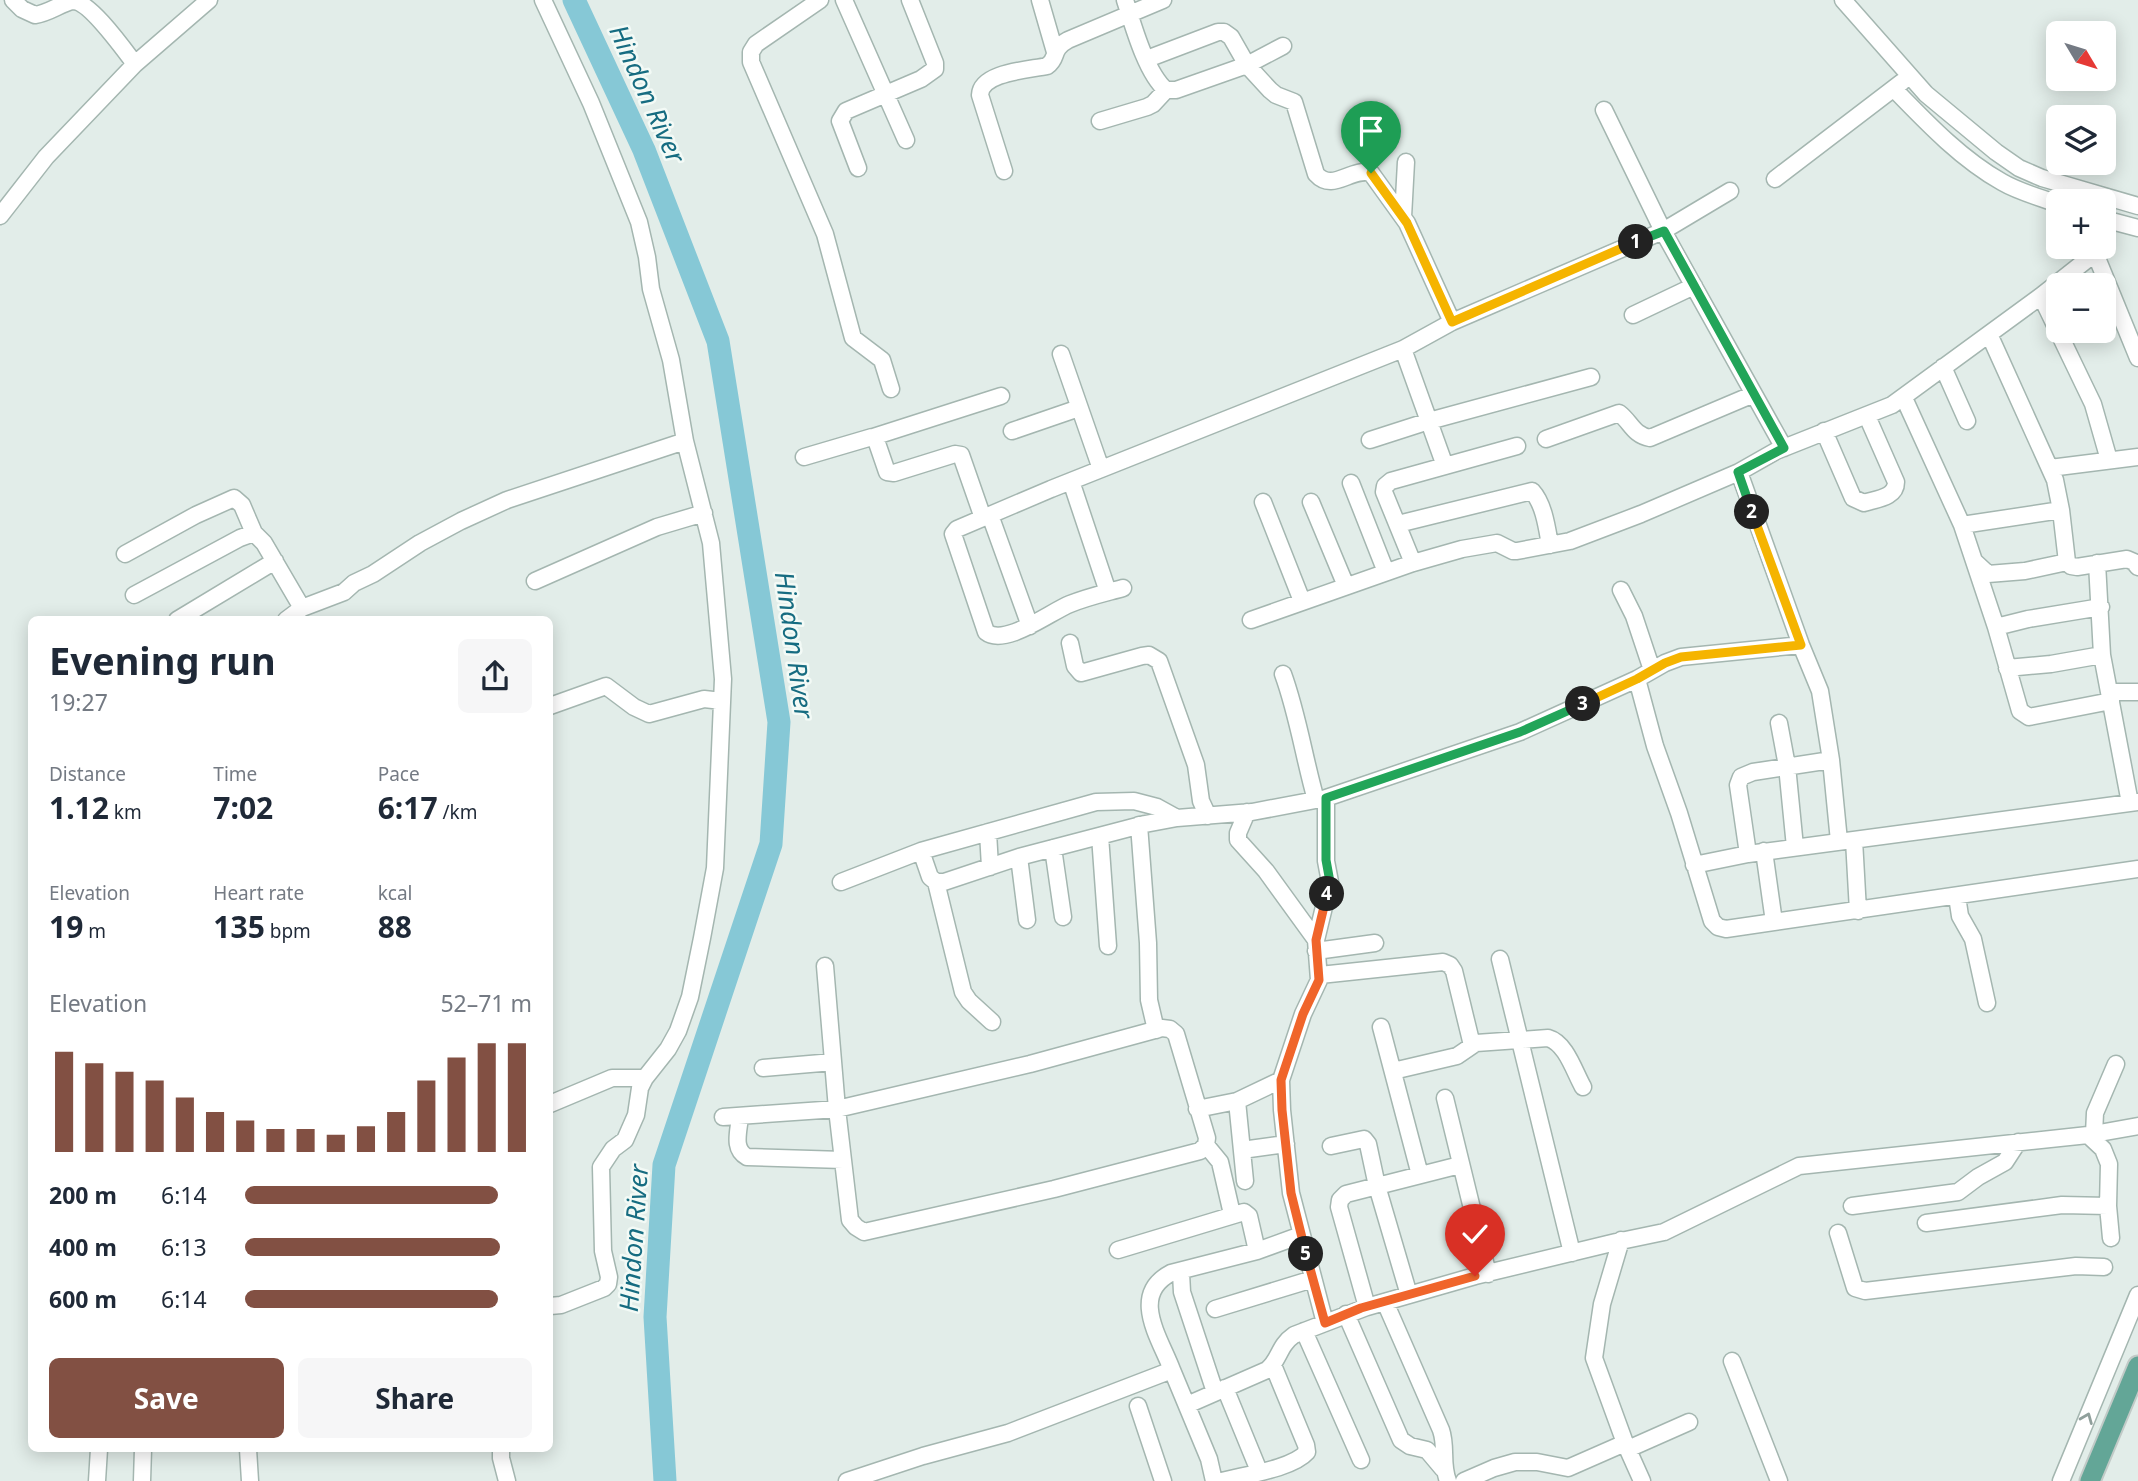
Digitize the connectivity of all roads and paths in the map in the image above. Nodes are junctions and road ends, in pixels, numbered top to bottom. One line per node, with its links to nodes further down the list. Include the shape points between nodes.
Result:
1 (13, 0): 15 (street, via 35,15 79,2 92,10)
2 (209, 0): 15 (street)
3 (543, 0): 62 (street, via 639,222)
4 (820, 0): 10 (street)
5 (844, 0): 20 (street)
6 (910, 0): 20 (street, via 935,69)
7 (1040, 0): 13 (street)
8 (1163, 0): 11 (street)
9 (1843, 0): 17 (street)
10 (804, 5): 49 (street, via 756,44 751,62 825,234 853,338 882,360)
11 (1127, 6): 13 (street); 14 (street)
12 (1283, 46): 16 (street)
13 (1055, 51): 26 (street, via 1047,66 994,77 981,88)
14 (1147, 59): 16 (street, via 1224,32); 19 (street)
15 (135, 64): 31 (street, via 46,157)
16 (1247, 65): 19 (street); 32 (street, via 1276,95 1294,102 1322,181 1332,183 1362,171 1371,173)
17 (1909, 75): 18 (street); 30 (street, via 1961,124 2019,168)
18 (1894, 89): 27 (street); 29 (street, via 1982,169 2002,183)
19 (1166, 90): 22 (street, via 1153,104)
20 (886, 93): 23 (street); 25 (street, via 841,116)
21 (1604, 110): 35 (street)
22 (1100, 121)
23 (906, 140)
24 (1406, 162): 32 (street)
25 (858, 168)
26 (1004, 171)
27 (1775, 180)
28 (1730, 191): 35 (street)
29 (2046, 200)
30 (2138, 206)
31 (0, 216)
32 (1403, 217): 42 (street)
33 (2116, 222): 34 (street)
34 (2135, 228): 36 (street)
35 (1664, 231): 39 (street); 42 (street)
36 (2116, 239)
37 (2087, 259): 40 (street)
38 (2103, 259): 46 (street)
39 (1694, 286): 41 (street); 50 (street)
40 (2041, 296): 43 (street); 67 (street, via 2093,404)
41 (1633, 315)
42 (1452, 322): 44 (street)
43 (1990, 334): 47 (street); 69 (street)
44 (1404, 349): 55 (street); 70 (street)
45 (1061, 354): 53 (street)
46 (2138, 358)
47 (1944, 367): 52 (street); 56 (street)
48 (1591, 377): 55 (street)
49 (891, 388)
50 (1754, 394): 60 (street, via 1650,438 1640,436 1619,413); 64 (street)
51 (1001, 396): 59 (street)
52 (1904, 398): 54 (street); 80 (street)
53 (1079, 408): 57 (street); 70 (street)
54 (1867, 416): 58 (street); 58 (street, via 1896,482 1892,493 1864,503 1853,498)
55 (1429, 421): 61 (street); 68 (street)
56 (1967, 421)
57 (1012, 431)
58 (1825, 431): 64 (street)
59 (873, 438): 65 (street); 78 (street, via 884,467 894,473 961,455)
60 (1546, 439)
61 (1370, 440)
62 (685, 442): 77 (street); 97 (street, via 507,500 420,543 344,592)
63 (1517, 446): 68 (street)
64 (1784, 448): 71 (street)
65 (804, 457)
66 (2138, 457): 67 (street)
67 (2109, 460): 69 (street)
68 (1445, 466): 79 (street, via 1385,486)
69 (2050, 468): 76 (street)
70 (1101, 470): 72 (street)
71 (1738, 472): 82 (street, via 1570,541); 104 (street)
72 (1071, 481): 78 (street); 101 (street, via 1116,590 1062,607)
73 (1351, 483): 90 (street)
74 (1263, 502): 95 (street)
75 (1311, 502): 92 (street)
76 (2061, 510): 80 (street); 86 (street)
77 (704, 513): 91 (street, via 646,532); 112 (street, via 715,566)
78 (986, 517): 101 (street); 101 (street, via 953,534 986,632 997,638)
79 (1398, 524): 82 (street, via 1532,491 1546,523); 87 (street)
80 (1962, 525): 85 (street)
81 (254, 533): 83 (street, via 234,498); 84 (street); 94 (street)
82 (1549, 545): 87 (street, via 1513,551 1501,544 1479,545)
83 (125, 554)
84 (275, 561): 97 (street); 98 (street)
85 (1975, 562): 86 (street, via 1989,574); 102 (street)
86 (2067, 562): 88 (street, via 2077,567)
87 (1413, 563): 90 (street)
88 (2097, 563): 89 (street, via 2127,559); 96 (street)
89 (2137, 563)
90 (1386, 572): 92 (street)
91 (535, 581)
92 (1346, 586): 95 (street)
93 (1621, 590): 107 (street)
94 (134, 595)
95 (1302, 601): 100 (street)
96 (2101, 607): 102 (street); 105 (street)
97 (302, 608): 99 (street)
98 (184, 616)
99 (291, 616)
100 (1251, 620)
101 (1030, 626)
102 (1996, 627): 106 (street)
103 (1070, 643): 120 (street, via 1081,673 1142,656 1159,661 1196,765)
104 (1801, 645): 107 (street, via 1681,657); 115 (street, via 1820,691)
105 (2102, 655): 106 (street); 111 (street)
106 (2007, 668): 111 (street, via 2020,711 2029,717)
107 (1652, 670): 109 (street)
108 (1283, 674): 117 (street, via 1297,714 1305,761)
109 (1637, 679): 117 (street, via 1520,732); 132 (street)
110 (2138, 692): 111 (street)
111 (2110, 696): 118 (street)
112 (722, 701): 113 (street, via 704,699 649,714 606,686); 158 (street, via 715,868 690,997 673,1040)
113 (553, 705)
114 (1779, 723): 116 (street)
115 (1831, 760): 116 (street); 125 (street)
116 (1787, 766): 126 (street); 130 (street, via 1741,777 1738,785)
117 (1321, 799): 119 (street); 144 (street, via 1330,882)
118 (2134, 803): 125 (street)
119 (1247, 812): 120 (street); 144 (street, via 1238,840 1266,871)
120 (1208, 816): 121 (street)
121 (1177, 818): 122 (street); 123 (street, via 1134,801 1096,802)
122 (1139, 825): 124 (street); 151 (street, via 1149,1000)
123 (988, 832): 128 (street); 133 (street)
124 (1100, 836): 127 (street); 143 (street)
125 (1847, 840): 126 (street); 138 (street)
126 (1795, 847): 129 (street)
127 (1053, 848): 131 (street); 139 (street)
128 (921, 851): 135 (street); 136 (street)
129 (1765, 851): 130 (street); 141 (street)
130 (1748, 854): 132 (street)
131 (1019, 857): 133 (street); 140 (street)
132 (1694, 865): 141 (street, via 1718,927)
133 (990, 867): 136 (street)
134 (2138, 869): 137 (street)
135 (841, 882)
136 (936, 882): 149 (street, via 962,992)
137 (1957, 896): 138 (street); 148 (street, via 1960,916 1973,939)
138 (1858, 911): 141 (street)
139 (1063, 917)
140 (1027, 920)
141 (1774, 922)
142 (1375, 943): 144 (street)
143 (1108, 946)
144 (1316, 946): 147 (street)
145 (1500, 959): 152 (street)
146 (825, 966): 154 (street)
147 (1320, 975): 153 (street, via 1443,962 1450,965 1468,1035); 159 (street)
148 (1987, 1003)
149 (992, 1022)
150 (1381, 1027): 157 (street)
151 (1156, 1030): 164 (street); 165 (street, via 1170,1029 1176,1034)
152 (1520, 1040): 153 (street); 160 (street, via 1555,1040); 190 (street)
153 (1476, 1043): 157 (street, via 1457,1056)
154 (833, 1062): 156 (street); 164 (street)
155 (2116, 1064): 169 (street)
156 (763, 1068)
157 (1392, 1071): 177 (street)
158 (645, 1078): 163 (street, via 612,1078); 198 (street, via 631,1128 601,1167 608,1284)
159 (1281, 1080): 162 (street); 171 (street)
160 (1583, 1087)
161 (1444, 1098): 176 (street)
162 (1237, 1101): 165 (street); 174 (street)
163 (553, 1103)
164 (836, 1109): 166 (street); 175 (street)
165 (1197, 1109): 172 (street)
166 (740, 1116): 167 (street); 175 (street, via 737,1148 747,1157)
167 (723, 1117)
168 (2138, 1126): 169 (street)
169 (2091, 1134): 170 (street); 181 (street, via 2109,1164)
170 (2018, 1142): 180 (street, via 2005,1163 1958,1192); 187 (street, via 1799,1166 1664,1232)
171 (1286, 1144): 174 (street); 185 (street)
172 (1206, 1145): 175 (street, via 1200,1151 1054,1189 863,1232 850,1220); 182 (street, via 1220,1162)
173 (1331, 1146): 179 (street, via 1364,1139)
174 (1242, 1150): 178 (street)
175 (843, 1160)
176 (1460, 1165): 177 (street); 193 (street)
177 (1420, 1175): 179 (street)
178 (1245, 1181)
179 (1377, 1186): 195 (street); 199 (street, via 1346,1194 1339,1207)
180 (1852, 1206)
181 (2108, 1206): 183 (street, via 2062,1205); 186 (street)
182 (1232, 1214): 188 (street); 189 (street, via 1249,1216)
183 (1926, 1223)
184 (1838, 1233): 191 (street, via 1855,1288 1865,1291 2076,1266)
185 (1301, 1235): 189 (street); 194 (street)
186 (2111, 1238)
187 (1621, 1240): 190 (street); 214 (street, via 1602,1304 1594,1358)
188 (1118, 1250)
189 (1257, 1251): 192 (street)
190 (1572, 1253): 193 (street)
191 (2104, 1267)
192 (1181, 1273): 207 (street, via 1159,1280 1149,1297 1150,1312); 209 (street, via 1180,1286)
193 (1488, 1274): 195 (street)
194 (1313, 1279): 200 (street); 202 (street)
195 (1409, 1295): 197 (street)
196 (2138, 1295): 233 (street, one-way to 196)
197 (1385, 1302): 199 (street); 221 (street, via 1441,1430)
198 (553, 1306)
199 (1367, 1307): 201 (street)
200 (1215, 1310)
201 (1346, 1314): 202 (street); 221 (street, via 1401,1440 1427,1450)
202 (1325, 1323): 203 (street)
203 (1304, 1331): 205 (street, via 1284,1342); 219 (street)
204 (1732, 1361): 232 (street)
205 (1273, 1365): 209 (street); 220 (street, via 1307,1452 1302,1458)
206 (2138, 1366): 212 (main road)
207 (1172, 1370): 210 (street); 226 (street, via 1008,1433)
208 (2138, 1384): 212 (main road)
209 (1220, 1390): 210 (street); 220 (street)
210 (1187, 1405): 228 (street)
211 (1139, 1406): 227 (street)
212 (2120, 1410): 234 (main road)
213 (1689, 1422): 214 (street)
214 (1627, 1446): 230 (street, via 1568,1468 1515,1462); 231 (street)
215 (99, 1452): 222 (street)
216 (143, 1452): 223 (street)
217 (248, 1452): 224 (street)
218 (501, 1452): 225 (street)
219 (1361, 1460)
220 (1259, 1471): 229 (street)
221 (1446, 1475)
222 (97, 1481)
223 (142, 1481)
224 (250, 1481)
225 (507, 1481)
226 (847, 1481)
227 (1163, 1481)
228 (1214, 1481)
229 (1222, 1481)
230 (1464, 1481)
231 (1642, 1481)
232 (1779, 1481)
233 (2061, 1481)
234 (2090, 1481)

